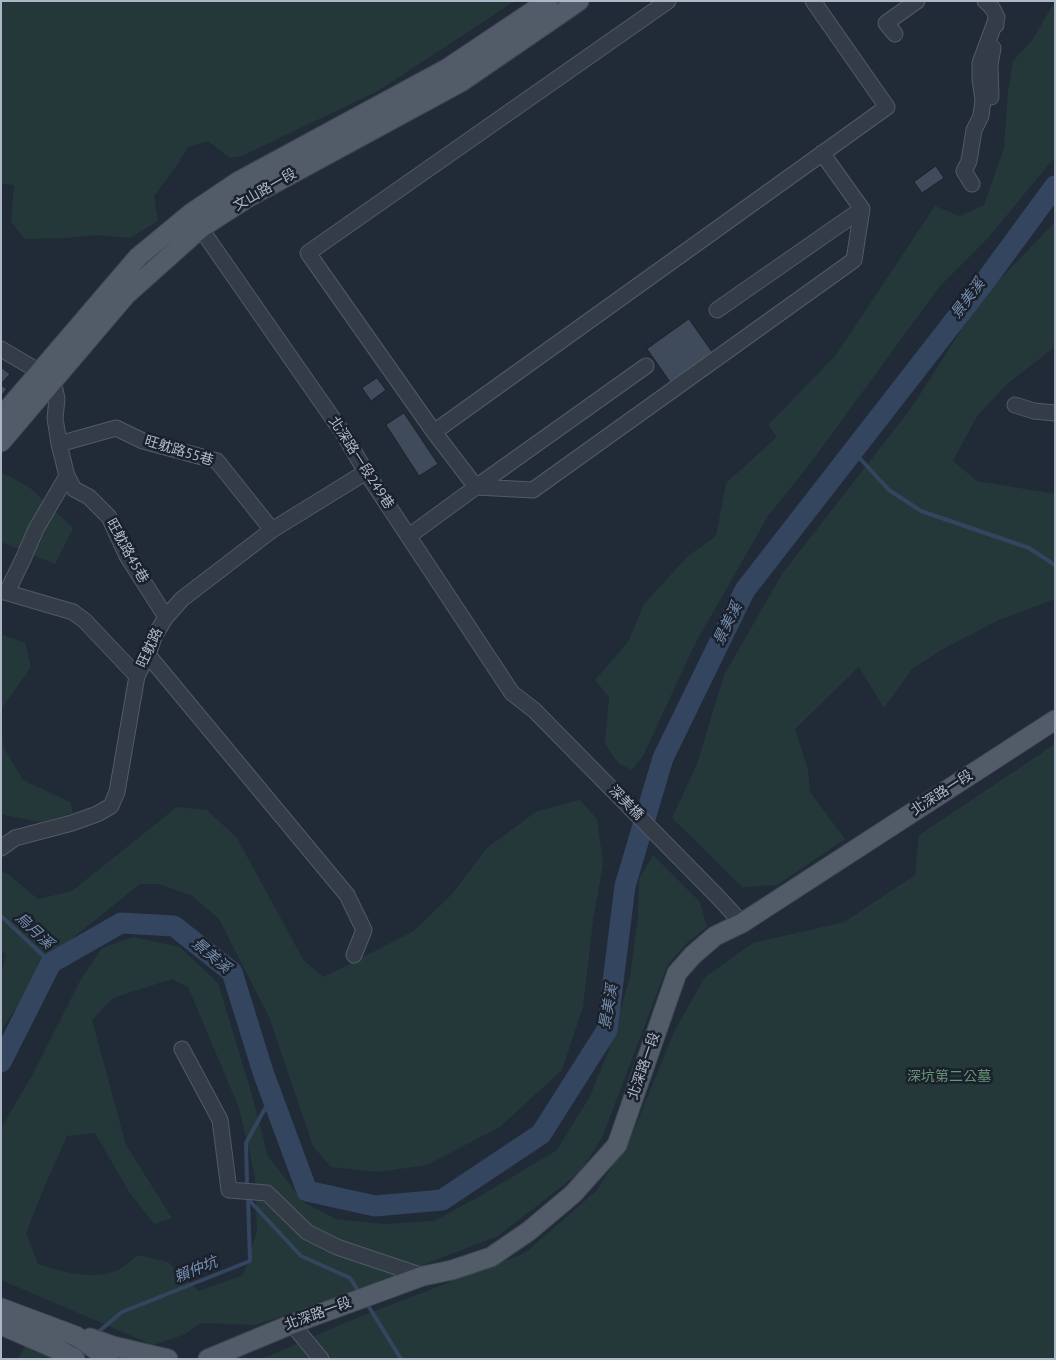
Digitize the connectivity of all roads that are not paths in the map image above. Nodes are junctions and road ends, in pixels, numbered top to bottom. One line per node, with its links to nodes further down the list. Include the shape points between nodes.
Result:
1 (548, 1): 13 (main road, 文山路一段, via 448,68 239,181)
2 (580, 1): 13 (main road, 文山路一段, via 461,82 249,197)
3 (668, 1): 21 (street, via 308,253)
4 (812, 1): 10 (street, via 886,107)
5 (917, 1): 8 (street, via 886,23)
6 (985, 1): 7 (street, via 995,10)
7 (997, 17): 9 (street, via 990,65); 11 (street, via 980,63 981,116 974,130 964,171)
8 (895, 34)
9 (991, 97)
10 (822, 153): 12 (street); 21 (street)
11 (972, 184)
12 (862, 209): 14 (street); 26 (street, via 854,260 533,490)
13 (195, 221): 17 (main road, 文山路一段, via 138,257); 24 (street, 北深路一段249巷, via 344,433)
14 (717, 310)
15 (1, 349): 17 (street)
16 (646, 366): 26 (street)
17 (46, 376): 20 (main road, 文山路一段); 22 (main road, 文山路一段); 23 (street, 旺躭路45巷, via 57,399)
18 (1015, 405): 19 (street)
19 (1055, 413)
20 (1, 417)
21 (434, 432): 26 (street)
22 (1, 442)
23 (58, 444): 25 (street, 旺躭路45巷); 27 (street, 旺躭路55巷, via 116,428 143,441 217,461)
24 (366, 472): 27 (street, 旺躭路); 28 (street, 北深路一段249巷)
25 (67, 476): 29 (street); 30 (street, 旺躭路45巷, via 74,489 89,497 109,517 127,556)
26 (476, 487): 28 (street)
27 (272, 530): 30 (street, 旺躭路, via 182,599)
28 (409, 536): 33 (street, 北深路一段249巷, via 512,693)
29 (4, 591): 32 (street, via 73,612)
30 (166, 616): 31 (street, 旺躭路)
31 (148, 655): 32 (street, 旺躭路); 37 (street, via 347,894 364,930)
32 (137, 676): 35 (street, 旺躭路, via 117,792 111,806 72,823 15,838)
33 (534, 710): 36 (street, 深美橋)
34 (1055, 720): 36 (main road, 北深路一段)
35 (1, 848)
36 (742, 923): 39 (main road, 北深路一段, via 715,936 677,973 616,1145 573,1194 529,1232 491,1257)
37 (354, 955)
38 (182, 1049): 39 (street, via 220,1120 229,1190 267,1193 307,1232 337,1247)
39 (423, 1276): 41 (main road, 北深路一段)
40 (1, 1308): 43 (main road)
41 (292, 1324): 47 (main road, 北深路一段); 48 (street)
42 (1, 1325): 44 (main road)
43 (76, 1336): 45 (main road); 46 (main road)
44 (73, 1358)
45 (109, 1359)
46 (168, 1359)
47 (208, 1359)
48 (322, 1359)

